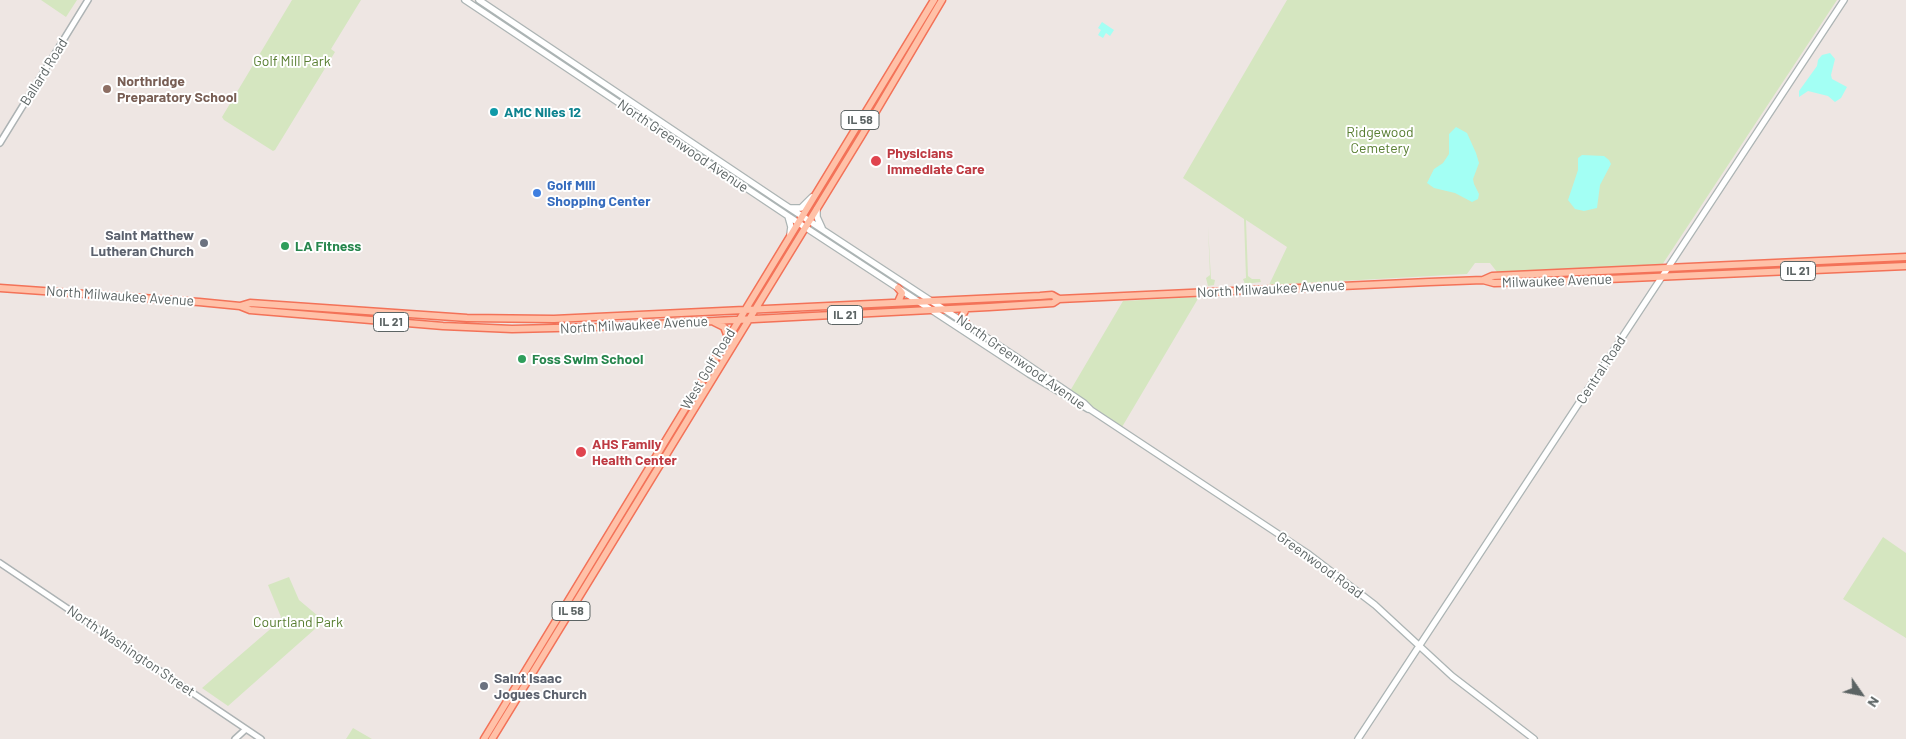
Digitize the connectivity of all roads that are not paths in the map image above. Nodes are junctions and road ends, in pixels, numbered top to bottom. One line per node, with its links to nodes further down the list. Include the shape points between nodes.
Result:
1 (88, 0): 7 (street, Ballard Road)
2 (465, 0): 11 (main road, North Greenwood Avenue)
3 (478, 0): 9 (main road, North Greenwood Avenue)
4 (934, 0): 8 (main road, West Golf Road / IL 58)
5 (942, 0): 10 (main road, West Golf Road / IL 58)
6 (1844, 0): 19 (main road, Central Road)
7 (0, 143)
8 (814, 195): 9 (main road, via 799,208); 12 (main road, West Golf Road / IL 58)
9 (782, 203): 12 (main road, North Greenwood Avenue)
10 (817, 208): 13 (main road, West Golf Road / IL 58); 14 (main road, via 817,217)
11 (788, 216): 12 (main road, North Greenwood Avenue); 15 (main road)
12 (799, 219): 13 (main road, North Greenwood Avenue); 15 (main road, West Golf Road / IL 58)
13 (807, 224): 14 (main road, North Greenwood Avenue); 24 (main road, North Greenwood Avenue); 32 (main road, West Golf Road / IL 58)
14 (824, 230): 26 (main road, North Greenwood Avenue)
15 (790, 234): 31 (main road, West Golf Road / IL 58)
16 (1906, 257): 17 (main road, Milwaukee Avenue / IL 21)
17 (1775, 264): 19 (main road, Milwaukee Avenue / IL 21); 20 (main road, via 1770,270)
18 (1906, 266): 20 (main road, Milwaukee Avenue / IL 21)
19 (1668, 268): 21 (main road, Central Road); 22 (main road, Milwaukee Avenue / IL 21, via 1492,276)
20 (1738, 274): 21 (main road, Milwaukee Avenue / IL 21)
21 (1662, 277): 22 (main road, Milwaukee Avenue / IL 21, via 1494,283); 42 (main road, Central Road)
22 (1483, 280): 25 (main road, North Milwaukee Avenue)
23 (0, 288): 29 (main road, North Milwaukee Avenue / IL 21)
24 (898, 288): 27 (main road, North Greenwood Avenue); 28 (main road, via 902,293)
25 (1058, 299): 26 (main road, North Milwaukee Avenue / IL 21, via 1052,295); 30 (main road, North Milwaukee Avenue / IL 21, via 1053,304)
26 (931, 300): 27 (main road, North Milwaukee Avenue / IL 21); 34 (main road, North Greenwood Avenue)
27 (919, 301): 28 (main road, North Milwaukee Avenue / IL 21); 33 (main road, North Greenwood Avenue)
28 (898, 302): 32 (main road, North Milwaukee Avenue / IL 21)
29 (240, 306): 31 (main road, North Milwaukee Avenue / IL 21, via 250,303 504,319); 37 (main road, North Milwaukee Avenue / IL 21, via 250,310 490,328)
30 (966, 308): 34 (main road, North Milwaukee Avenue / IL 21); 38 (main road, via 962,316)
31 (744, 309): 32 (main road, North Milwaukee Avenue / IL 21); 36 (main road, West Golf Road / IL 58)
32 (755, 309): 35 (main road, West Golf Road / IL 58)
33 (932, 310): 34 (main road, North Milwaukee Avenue / IL 21); 35 (main road, North Milwaukee Avenue / IL 21); 40 (main road, North Greenwood Avenue, via 1029,374)
34 (945, 310): 38 (main road, North Greenwood Avenue)
35 (749, 319): 36 (main road, North Milwaukee Avenue / IL 21); 47 (main road, West Golf Road / IL 58)
36 (738, 320): 37 (main road, North Milwaukee Avenue / IL 21); 39 (main road, West Golf Road / IL 58)
37 (710, 321): 39 (main road, via 724,327)
38 (966, 324): 40 (main road, North Greenwood Avenue)
39 (728, 337): 46 (main road, West Golf Road / IL 58)
40 (1091, 410): 42 (main road, Greenwood Road, via 1315,559 1375,605)
41 (0, 563): 43 (street, North Washington Street)
42 (1419, 646): 48 (main road, Central Road); 49 (main road, Greenwood Road, via 1452,676)
43 (246, 729): 44 (street); 45 (street, North Washington Street)
44 (235, 739)
45 (261, 739)
46 (484, 739)
47 (492, 739)
48 (1358, 739)
49 (1534, 739)

